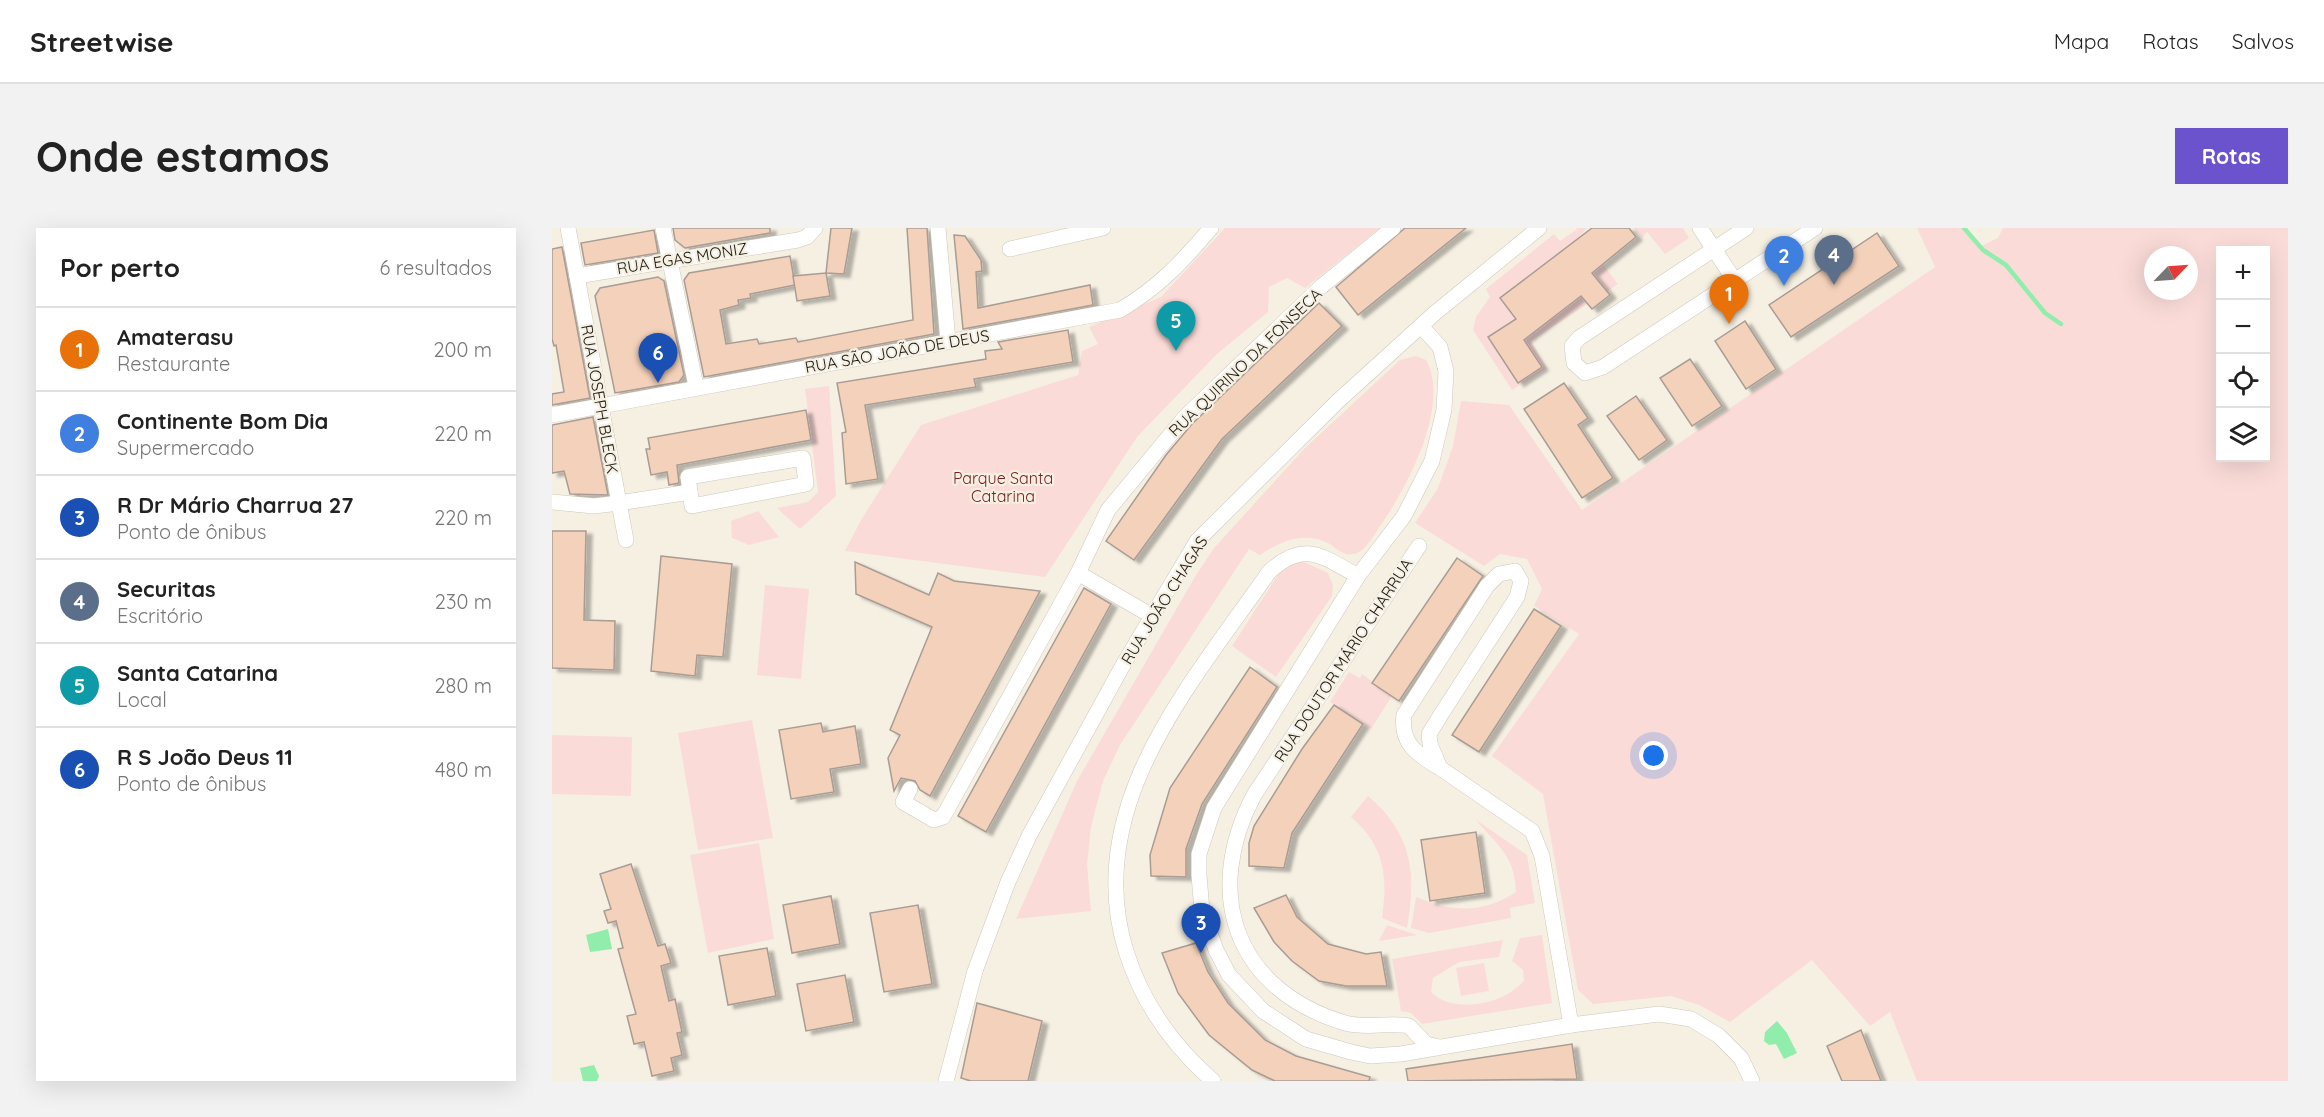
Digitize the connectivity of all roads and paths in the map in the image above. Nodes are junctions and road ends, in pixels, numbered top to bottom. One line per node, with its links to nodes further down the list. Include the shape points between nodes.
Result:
1 (568, 228): 15 (street, RUA JOSEPH BLECK)
2 (663, 228): 14 (street)
3 (815, 228): 14 (street, RUA EGAS MONIZ, via 807,237)
4 (939, 228): 18 (street)
5 (1103, 228): 12 (street)
6 (1211, 228): 18 (street, RUA SÃO JOÃO DE DEUS, via 1168,277 1149,294 1120,310)
7 (1394, 228): 27 (street, RUA QUIRINO DA FONSECA, via 1322,286 1185,417 1108,510)
8 (1539, 228): 17 (street, RUA JOÃO CHAGAS)
9 (1700, 228): 13 (street)
10 (1746, 228): 13 (street)
11 (1815, 228): 16 (street)
12 (1010, 249)
13 (1714, 249): 16 (street); 16 (street, via 1579,338 1572,346 1574,363 1585,373 1596,370)
14 (670, 259): 15 (street, RUA EGAS MONIZ); 19 (street)
15 (577, 276): 20 (street, RUA JOSEPH BLECK)
16 (1735, 281)
17 (1421, 326): 28 (street, RUA DOUTOR MÁRIO CHARRUA, via 1444,357 1446,383 1440,432 1421,487); 29 (street, RUA JOÃO CHAGAS, via 1338,401 1197,541)
18 (948, 341): 19 (street, RUA SÃO JOÃO DE DEUS)
19 (696, 387): 20 (street, RUA SÃO JOÃO DE DEUS)
20 (601, 406): 21 (street, RUA SÃO JOÃO DE DEUS); 24 (street, RUA JOSEPH BLECK)
21 (552, 415)
22 (690, 492): 22 (street, via 692,506 806,484 803,458 688,477); 24 (street)
23 (552, 502): 24 (street, via 594,506)
24 (619, 503): 25 (street, RUA JOSEPH BLECK)
25 (626, 540)
26 (1419, 546): 32 (street, RUA DOUTOR MÁRIO CHARRUA)
27 (1078, 573): 29 (street); 34 (street, RUA QUIRINO DA FONSECA, via 944,817 934,820 903,802)
28 (1358, 576): 30 (street, RUA DOUTOR MÁRIO CHARRUA); 41 (street, via 1320,554 1309,552 1282,560 1269,572 1157,736 1124,813 1117,842 1115,896 1131,966 1146,1000 1172,1041)
29 (1152, 616): 40 (street, RUA JOÃO CHAGAS, via 1029,836 1008,882 975,971)
30 (1245, 760): 32 (street, RUA DOUTOR MÁRIO CHARRUA); 33 (street, RUA DOUTOR MÁRIO CHARRUA)
31 (1440, 768): 31 (street, via 1429,734 1517,597 1521,581 1515,571 1499,574 1487,586 1404,715 1404,736 1410,748); 36 (street, via 1519,820 1536,838)
32 (1268, 774): 35 (street, RUA DOUTOR MÁRIO CHARRUA)
33 (1230, 781): 35 (street); 39 (street, RUA DOUTOR MÁRIO CHARRUA, via 1205,829 1199,854 1207,930 1229,975 1263,1011 1306,1039 1370,1056)
34 (910, 789)
35 (1254, 795): 37 (street, RUA DOUTOR MÁRIO CHARRUA, via 1234,844 1230,904 1256,966 1282,992 1327,1016 1360,1026)
36 (1571, 1025): 38 (street, RUA DOUTOR MÁRIO CHARRUA); 42 (street, RUA DOUTOR MÁRIO CHARRUA, via 1659,1014 1691,1019 1732,1047)
37 (1409, 1026): 38 (street, via 1426,1044); 39 (street, via 1409,1042)
38 (1442, 1048): 39 (street, RUA DOUTOR MÁRIO CHARRUA)
39 (1401, 1054)
40 (946, 1081)
41 (1213, 1081)
42 (1752, 1081)

